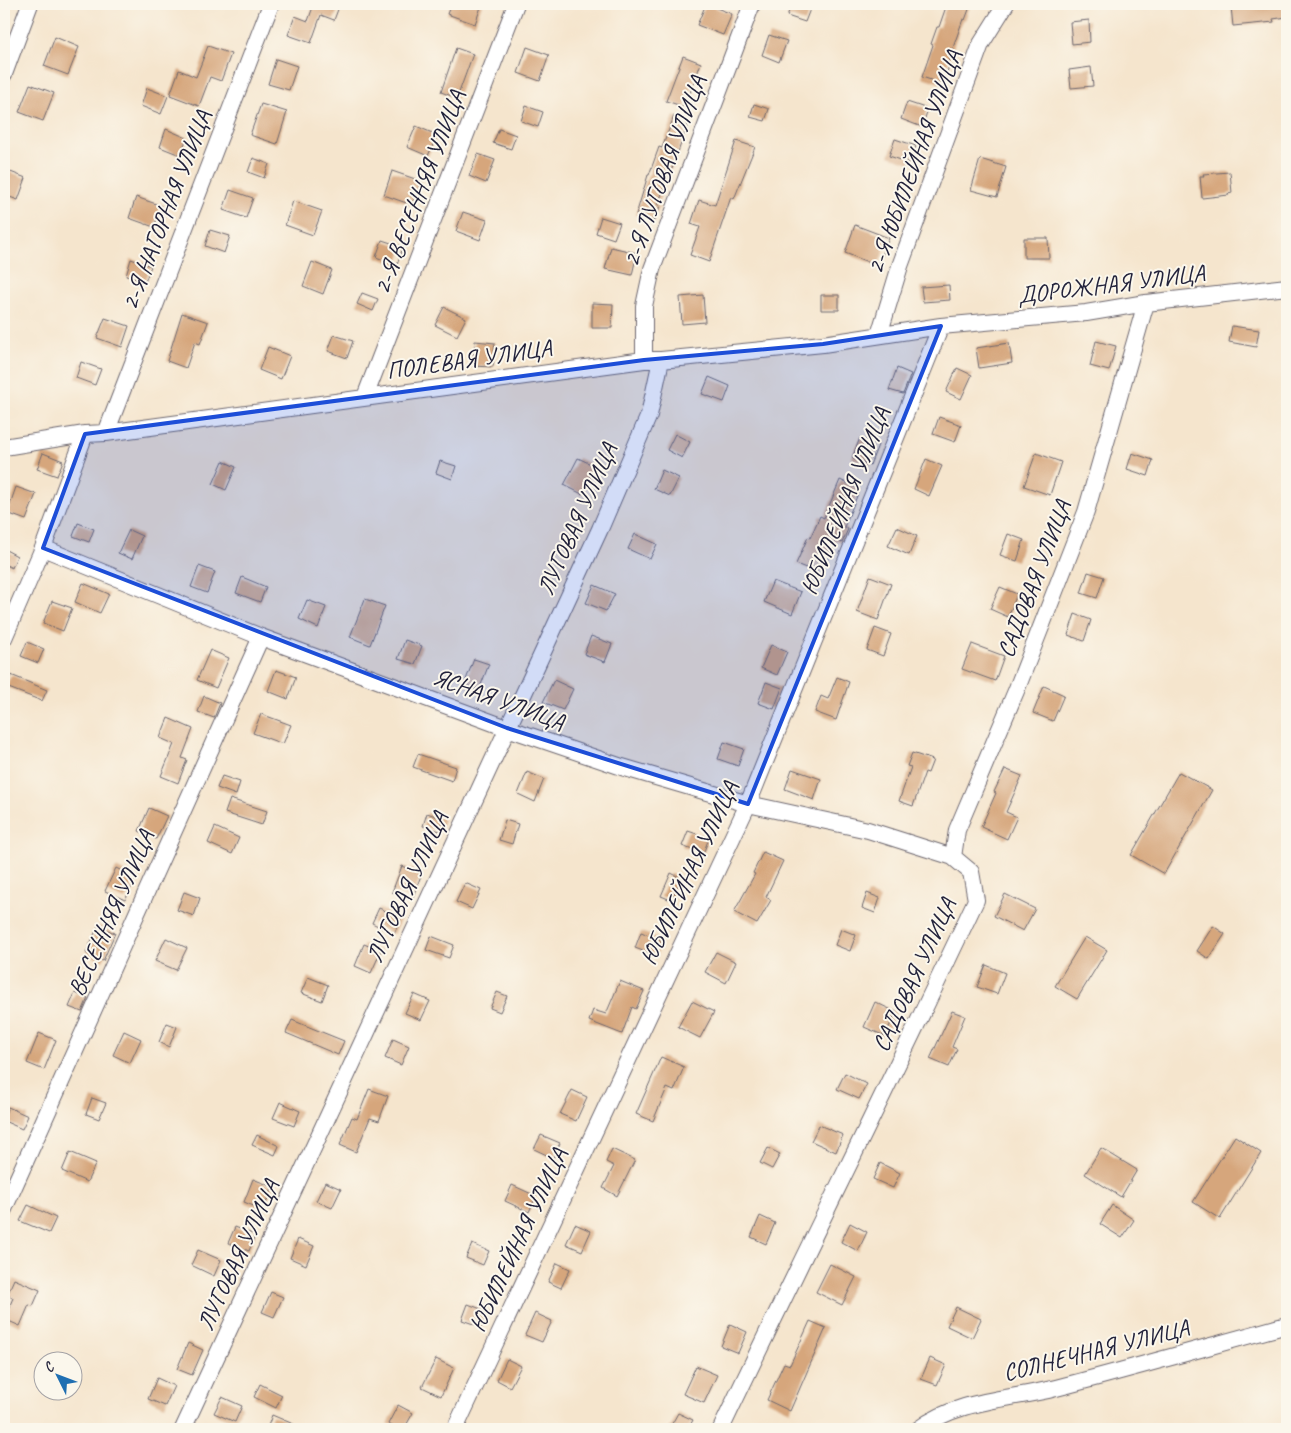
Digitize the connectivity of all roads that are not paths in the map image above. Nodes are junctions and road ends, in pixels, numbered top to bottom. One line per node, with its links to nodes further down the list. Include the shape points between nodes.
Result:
1 (30, 4): 6 (street)
2 (271, 4): 14 (street, 2-Я НАГОРНАЯ УЛИЦА)
3 (516, 4): 13 (street, 2-Я ВЕСЕННЯЯ УЛИЦА)
4 (752, 4): 11 (street, 2-Я ЛУГОВАЯ УЛИЦА, via 652,269 644,306)
5 (1005, 6): 10 (street, 2-Я ЮБИЛЕЙНАЯ УЛИЦА, via 981,44 900,266)
6 (4, 74)
7 (1287, 287): 8 (street, ДОРОЖНАЯ УЛИЦА)
8 (1146, 303): 9 (street, ДОРОЖНАЯ УЛИЦА, via 1086,313); 22 (street, САДОВАЯ УЛИЦА, via 1086,512 957,830)
9 (941, 326): 10 (street, ПОЛЕВАЯ УЛИЦА); 21 (street, ЮБИЛЕЙНАЯ УЛИЦА)
10 (879, 335): 12 (street, ПОЛЕВАЯ УЛИЦА)
11 (644, 360): 12 (street, ПОЛЕВАЯ УЛИЦА); 13 (street, ПОЛЕВАЯ УЛИЦА)
12 (661, 360): 20 (street, ЛУГОВАЯ УЛИЦА, via 649,415)
13 (365, 397): 14 (street, ПОЛЕВАЯ УЛИЦА)
14 (106, 432): 15 (street, ПОЛЕВАЯ УЛИЦА)
15 (85, 434): 16 (street, ПОЛЕВАЯ УЛИЦА); 17 (street)
16 (4, 447)
17 (43, 548): 18 (street, ЯСНАЯ УЛИЦА); 19 (street)
18 (261, 637): 20 (street, ЯСНАЯ УЛИЦА); 23 (street, ВЕСЕННЯЯ УЛИЦА)
19 (4, 638)
20 (507, 728): 21 (street, ЯСНАЯ УЛИЦА, via 622,767); 25 (street, ЛУГОВАЯ УЛИЦА)
21 (748, 804): 22 (street, ЯСНАЯ УЛИЦА, via 868,830); 26 (street, ЮБИЛЕЙНАЯ УЛИЦА)
22 (953, 857): 27 (street, САДОВАЯ УЛИЦА, via 971,872 976,900)
23 (4, 1209)
24 (1287, 1325): 28 (street, СОЛНЕЧНАЯ УЛИЦА, via 1053,1389 973,1404 930,1421)
25 (183, 1429)
26 (455, 1429)
27 (721, 1429)
28 (919, 1429)

